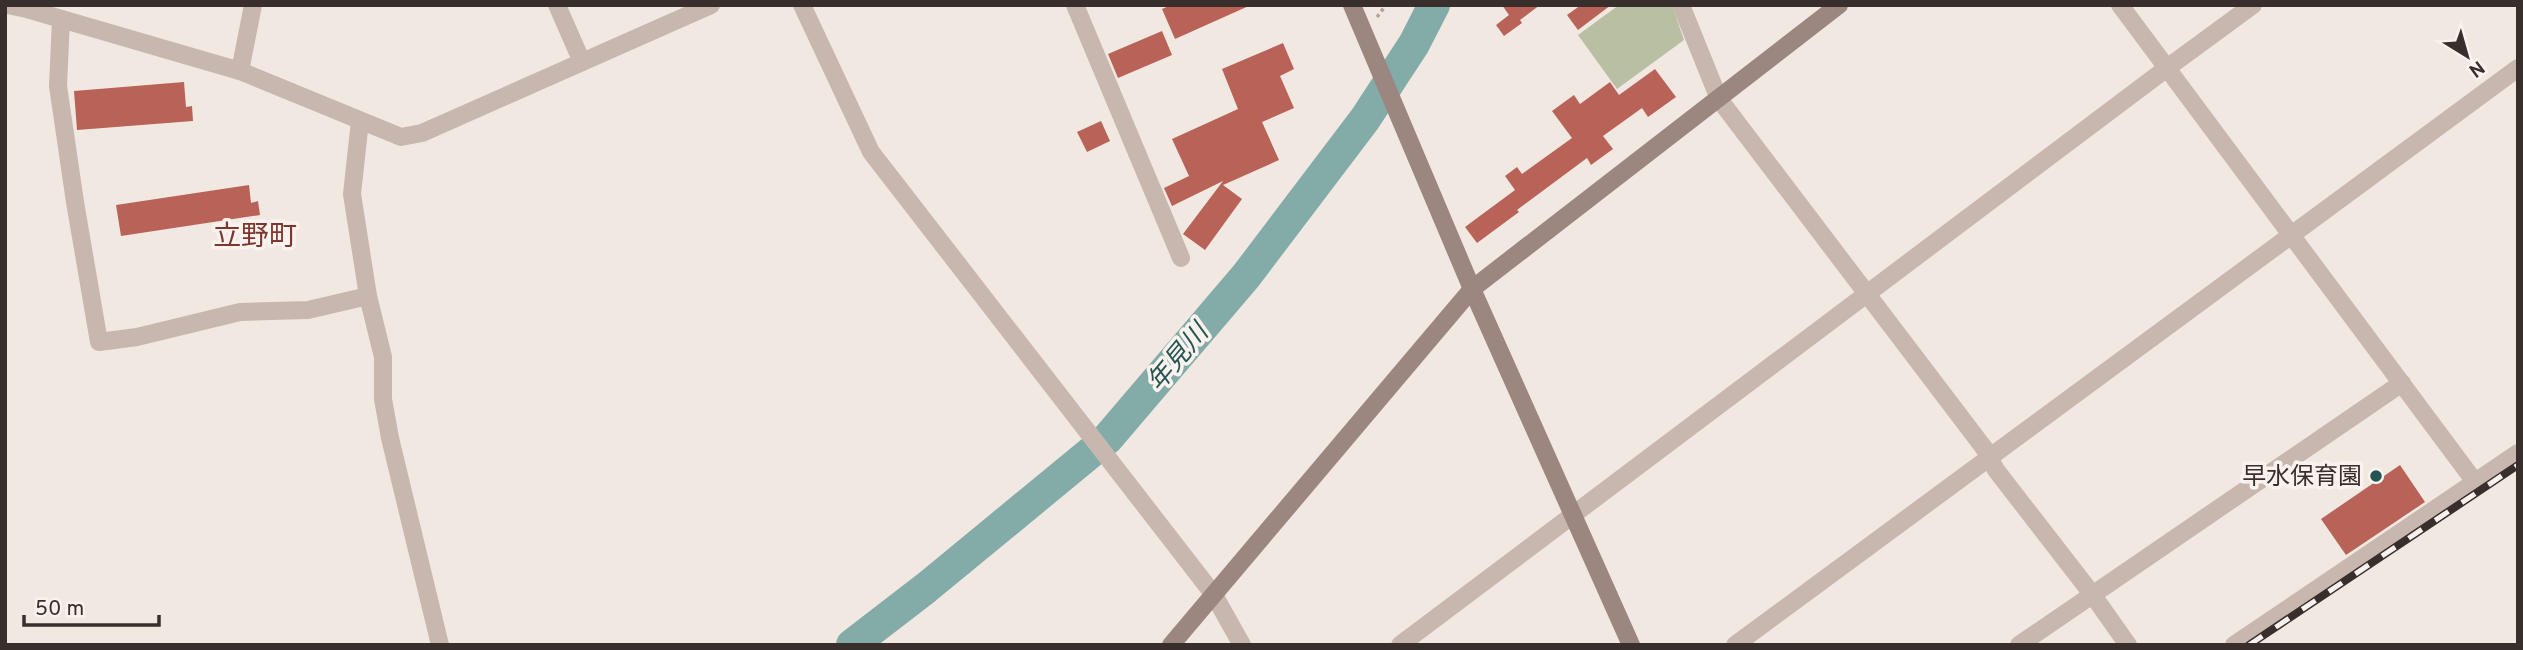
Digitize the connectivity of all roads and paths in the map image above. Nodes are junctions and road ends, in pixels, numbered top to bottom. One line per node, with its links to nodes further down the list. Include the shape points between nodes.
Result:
1 (6, 5): 12 (street)
2 (253, 5): 16 (street)
3 (557, 5): 13 (street)
4 (711, 5): 13 (street)
5 (802, 5): 30 (street, via 871,152)
6 (1074, 5): 20 (street)
7 (1352, 5): 21 (street)
8 (1681, 5): 17 (street)
9 (1839, 5): 17 (street)
10 (2120, 5): 14 (street)
11 (2253, 5): 14 (street)
12 (61, 19): 16 (street); 23 (street, via 58,86 99,342 240,312 308,310)
13 (582, 62): 18 (street, via 422,133 401,137)
14 (2167, 68): 19 (street); 22 (street)
15 (2518, 68): 19 (street)
16 (240, 71): 18 (street)
17 (1719, 99): 21 (street); 22 (street)
18 (360, 121): 23 (street, via 352,194)
19 (2291, 235): 24 (street); 26 (street)
20 (1181, 258)
21 (1472, 289): 28 (street); 30 (street)
22 (1867, 293): 26 (street); 28 (street)
23 (368, 296): 31 (street, via 383,357 383,399 390,438)
24 (2402, 383): 27 (street); 29 (street)
25 (2518, 453): 27 (street)
26 (1989, 457): 29 (street); 36 (street)
27 (2475, 482): 39 (street)
28 (1572, 514): 34 (street); 35 (street)
29 (2092, 594): 37 (street); 38 (street)
30 (1214, 595): 32 (street); 33 (street)
31 (440, 645)
32 (1171, 645)
33 (1242, 645)
34 (1400, 645)
35 (1631, 645)
36 (1735, 645)
37 (2019, 645)
38 (2128, 645)
39 (2234, 645)

